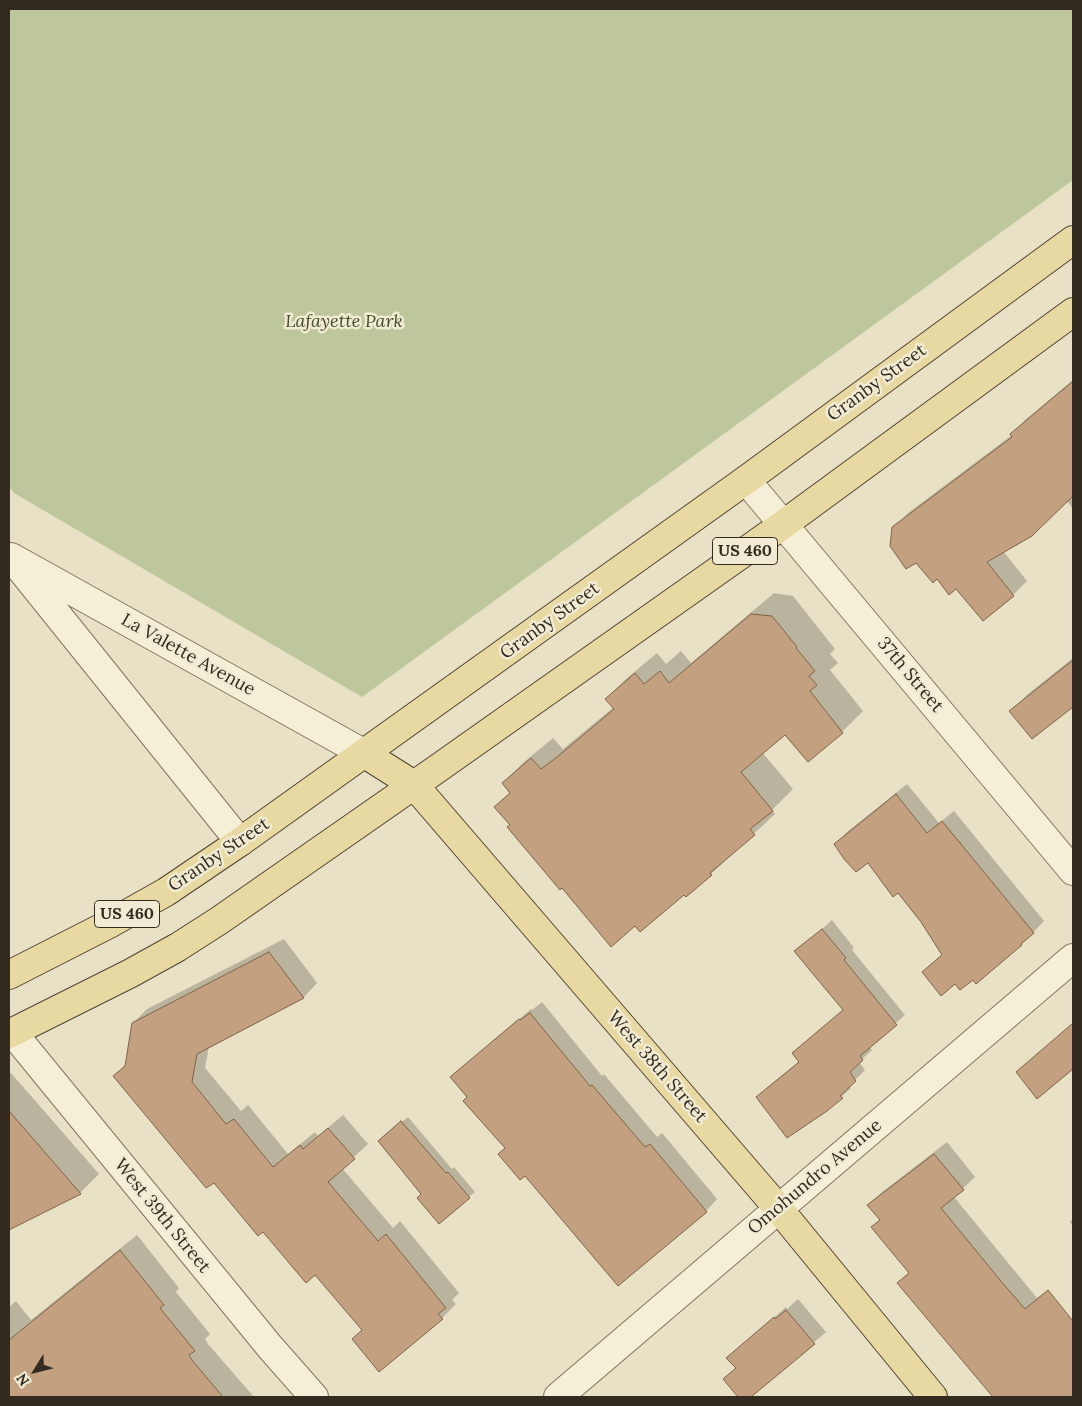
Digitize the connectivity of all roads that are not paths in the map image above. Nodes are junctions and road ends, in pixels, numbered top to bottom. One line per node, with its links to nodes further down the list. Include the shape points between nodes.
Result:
1 (1073, 240): 3 (main road, Granby Street / US 460)
2 (1073, 312): 4 (main road, US 460)
3 (746, 480): 4 (street, 37th Street); 6 (main road, Granby Street / US 460)
4 (784, 524): 7 (main road, US 460); 9 (street, 37th Street)
5 (10, 556): 6 (street, La Valette Avenue); 8 (street, La Valette Avenue)
6 (365, 754): 7 (main road, West 38th Street); 8 (main road, Granby Street / US 460)
7 (414, 785): 12 (main road, US 460, via 178,947); 13 (main road, West 38th Street)
8 (240, 842): 11 (main road, Granby Street / US 460, via 166,892)
9 (1073, 871)
10 (1073, 958): 13 (street, Omohundro Avenue)
11 (9, 975)
12 (11, 1034): 14 (street, West 39th Street)
13 (778, 1208): 15 (street, Omohundro Avenue); 16 (main road, West 38th Street)
14 (314, 1397)
15 (558, 1397)
16 (933, 1397)

